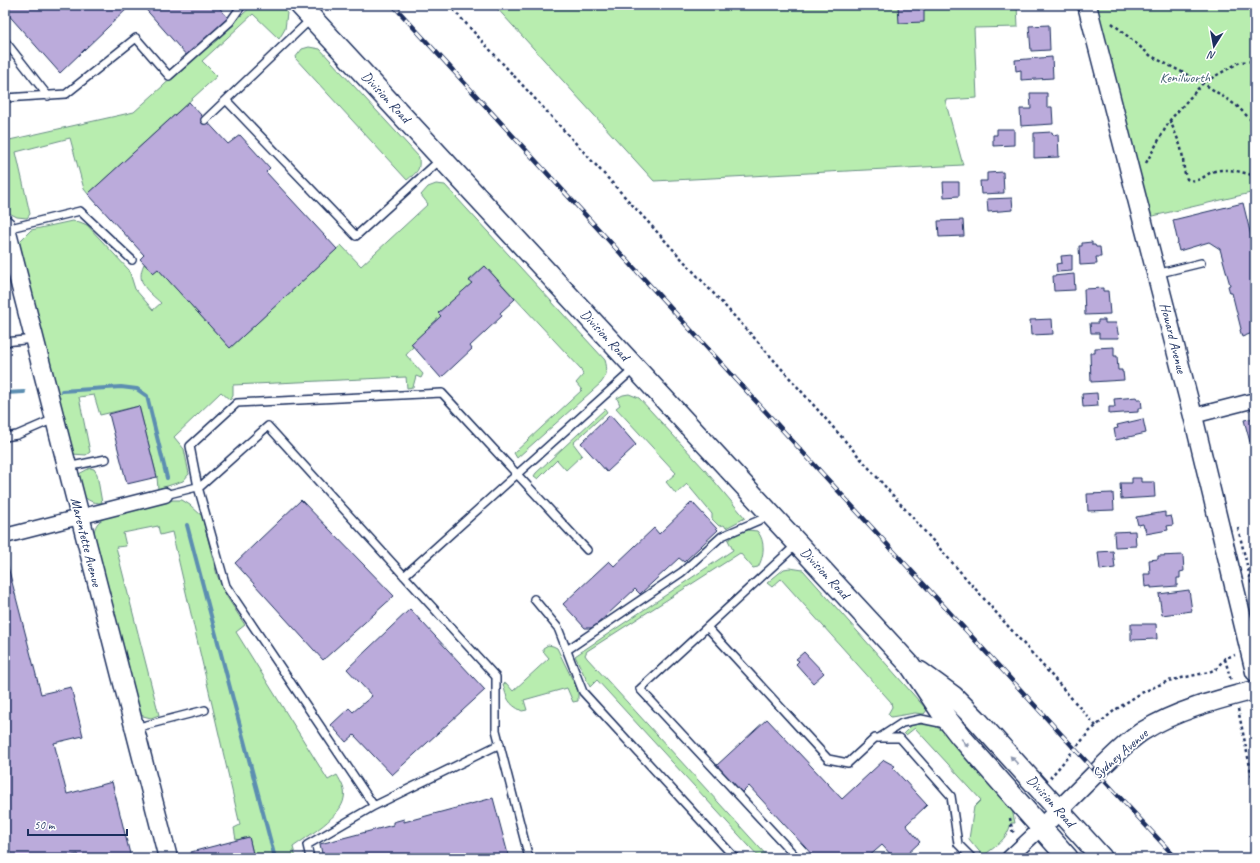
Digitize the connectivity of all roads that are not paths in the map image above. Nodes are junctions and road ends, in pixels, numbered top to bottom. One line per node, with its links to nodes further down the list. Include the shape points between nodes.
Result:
1 (242, 5): 5 (lane, via 230,22 169,76 136,38 66,94)
2 (1087, 5): 13 (street, Howard Avenue)
3 (306, 11): 7 (lane); 9 (main road, Division Road)
4 (5, 41): 5 (lane)
5 (48, 96): 6 (lane)
6 (5, 98)
7 (226, 100): 8 (lane); 9 (lane, via 356,236)
8 (206, 120)
9 (442, 158): 16 (main road, Division Road)
10 (5, 227): 11 (lane, via 80,211); 14 (street, Marentette Avenue)
11 (132, 260)
12 (1201, 263): 13 (lane)
13 (1156, 274): 18 (street, Howard Avenue)
14 (34, 338): 15 (lane); 19 (street, Marentette Avenue)
15 (5, 342)
16 (635, 368): 23 (lane); 26 (main road, Division Road)
17 (1255, 400): 18 (street)
18 (1193, 416): 36 (street, Howard Avenue)
19 (55, 419): 20 (lane, via 17,435); 22 (street, Marentette Avenue)
20 (5, 437)
21 (106, 459): 22 (lane)
22 (67, 467): 27 (street, Marentette Avenue)
23 (517, 474): 24 (lane, via 442,393 237,403 190,446); 30 (lane); 31 (lane)
24 (198, 487): 25 (lane); 31 (lane, via 268,426); 43 (lane, via 226,586)
25 (165, 495): 27 (street)
26 (771, 515): 29 (main road, Division Road); 34 (lane, via 722,536 682,572)
27 (80, 517): 28 (street); 40 (street, Marentette Avenue)
28 (5, 536)
29 (797, 544): 33 (lane); 35 (main road, Division Road)
30 (587, 550)
31 (404, 576): 42 (lane, via 496,677 496,730)
32 (534, 598): 34 (lane, via 558,628)
33 (707, 627): 41 (lane, via 828,759 848,763 875,738); 50 (lane, via 640,689)
34 (567, 650): 49 (lane, via 583,692)
35 (910, 665): 39 (main road, Division Road); 44 (main road, Division Road, one-way to 35, via 965,708)
36 (1255, 672)
37 (1255, 690): 44 (street, Sydney Avenue, via 1186,711 1143,731 1102,766)
38 (205, 710): 40 (lane)
39 (951, 726): 41 (lane, via 921,719 902,723); 45 (main road, Division Road, one-way to 45)
40 (134, 728): 46 (street, Marentette Avenue)
41 (879, 738): 51 (lane, via 900,738 951,796 958,844)
42 (500, 744): 43 (lane); 48 (lane)
43 (374, 806): 47 (lane, via 307,845)
44 (1059, 810): 45 (street, Sydney Avenue); 54 (main road, Division Road)
45 (1041, 828): 52 (street, Sydney Avenue); 53 (main road, Division Road)
46 (168, 858)
47 (310, 858)
48 (529, 858)
49 (735, 858)
50 (797, 858)
51 (972, 858)
52 (1009, 858)
53 (1068, 858)
54 (1102, 858)

